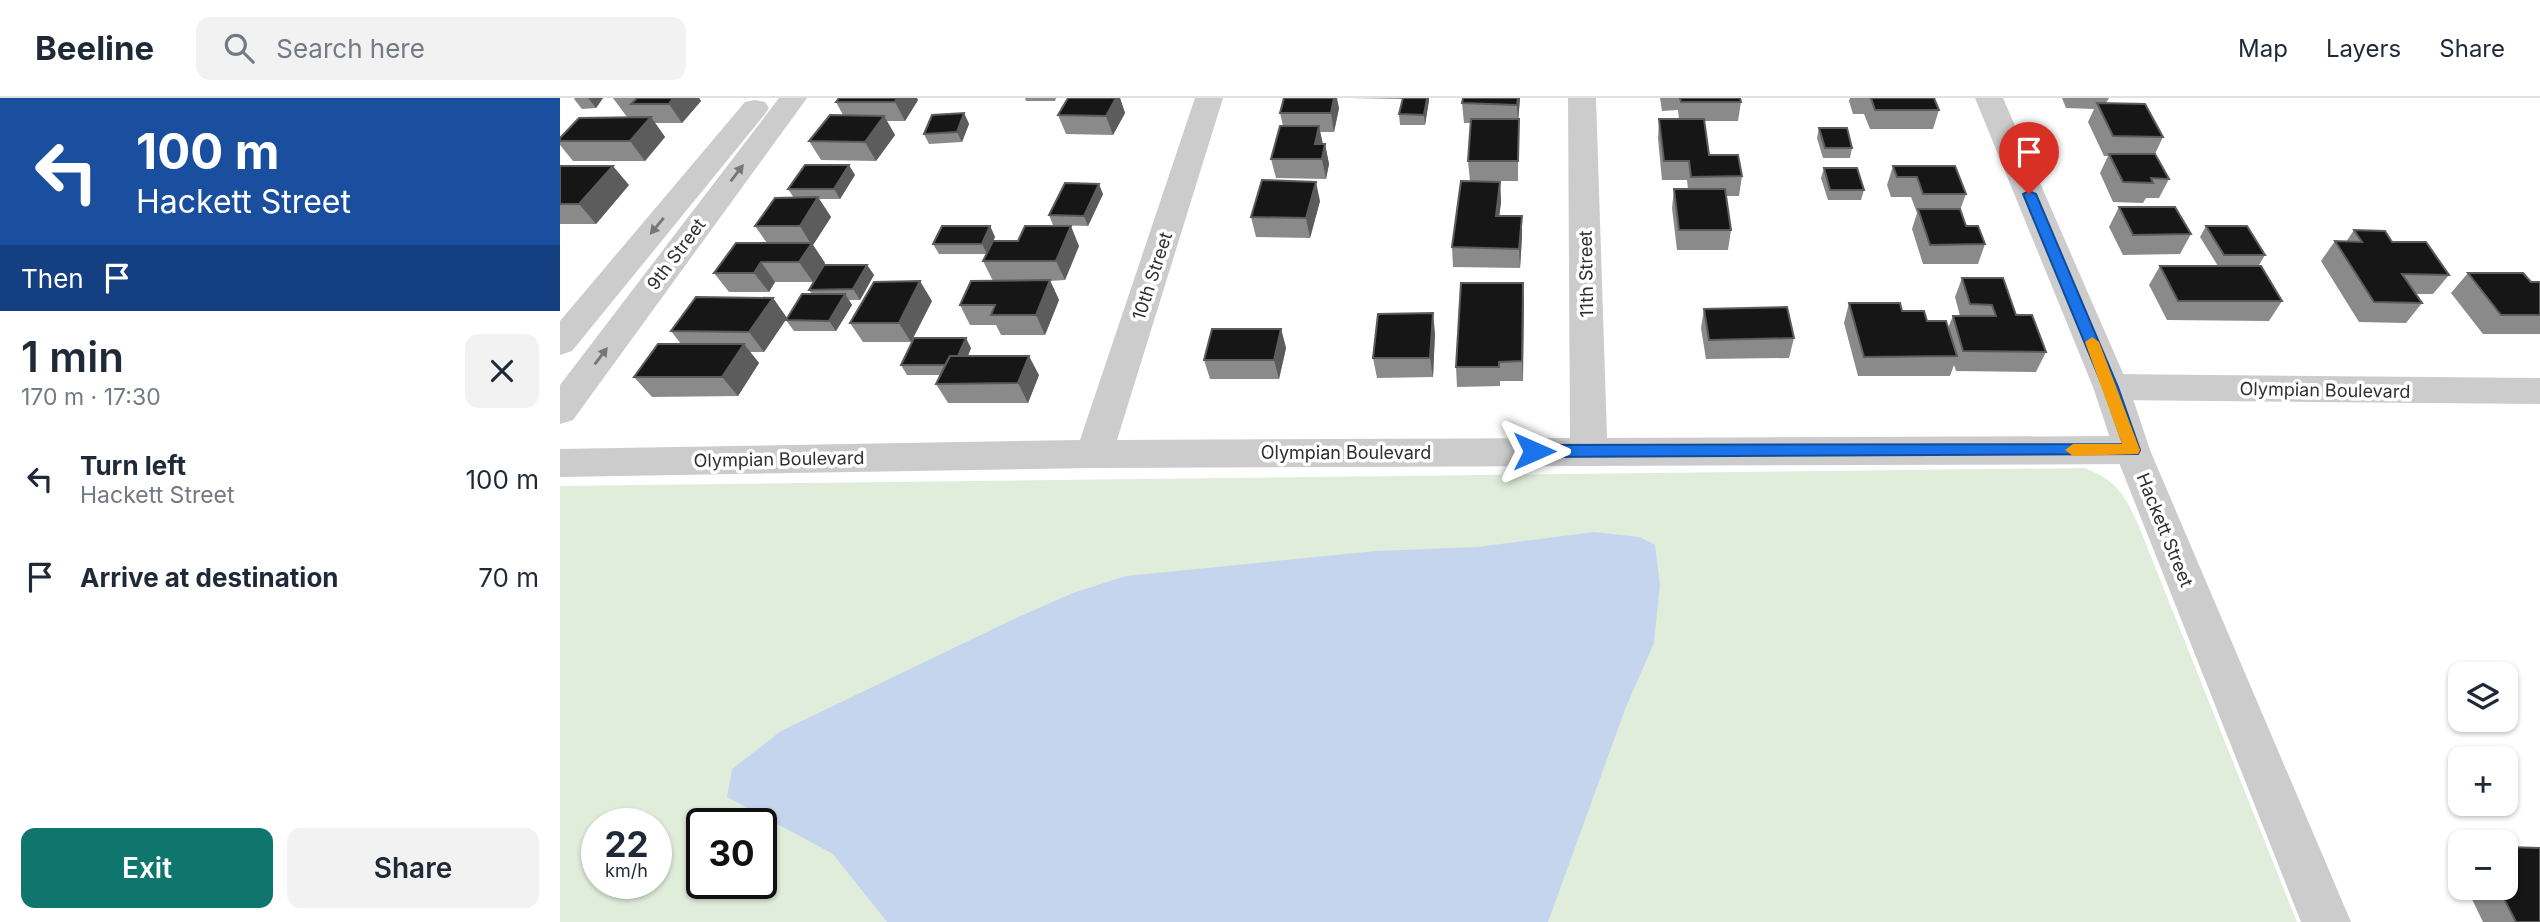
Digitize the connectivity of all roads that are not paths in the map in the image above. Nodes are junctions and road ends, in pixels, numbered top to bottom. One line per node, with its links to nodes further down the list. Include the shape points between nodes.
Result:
1 (764, 98): 6 (street, 9th Street, one-way to 6)
2 (793, 98): 9 (street, 9th Street, one-way to 2)
3 (1209, 98): 12 (street, 10th Street)
4 (1581, 98): 11 (street, 11th Street)
5 (1989, 98): 7 (street, Hackett Street)
6 (560, 342)
7 (2111, 387): 8 (street, Olympian Boulevard); 10 (street, Hackett Street)
8 (2540, 391)
9 (560, 411)
10 (2132, 450): 11 (street, Olympian Boulevard); 14 (street, Hackett Street)
11 (1590, 451): 12 (street, Olympian Boulevard)
12 (1094, 454): 13 (street, Olympian Boulevard)
13 (560, 463)
14 (2326, 922)

